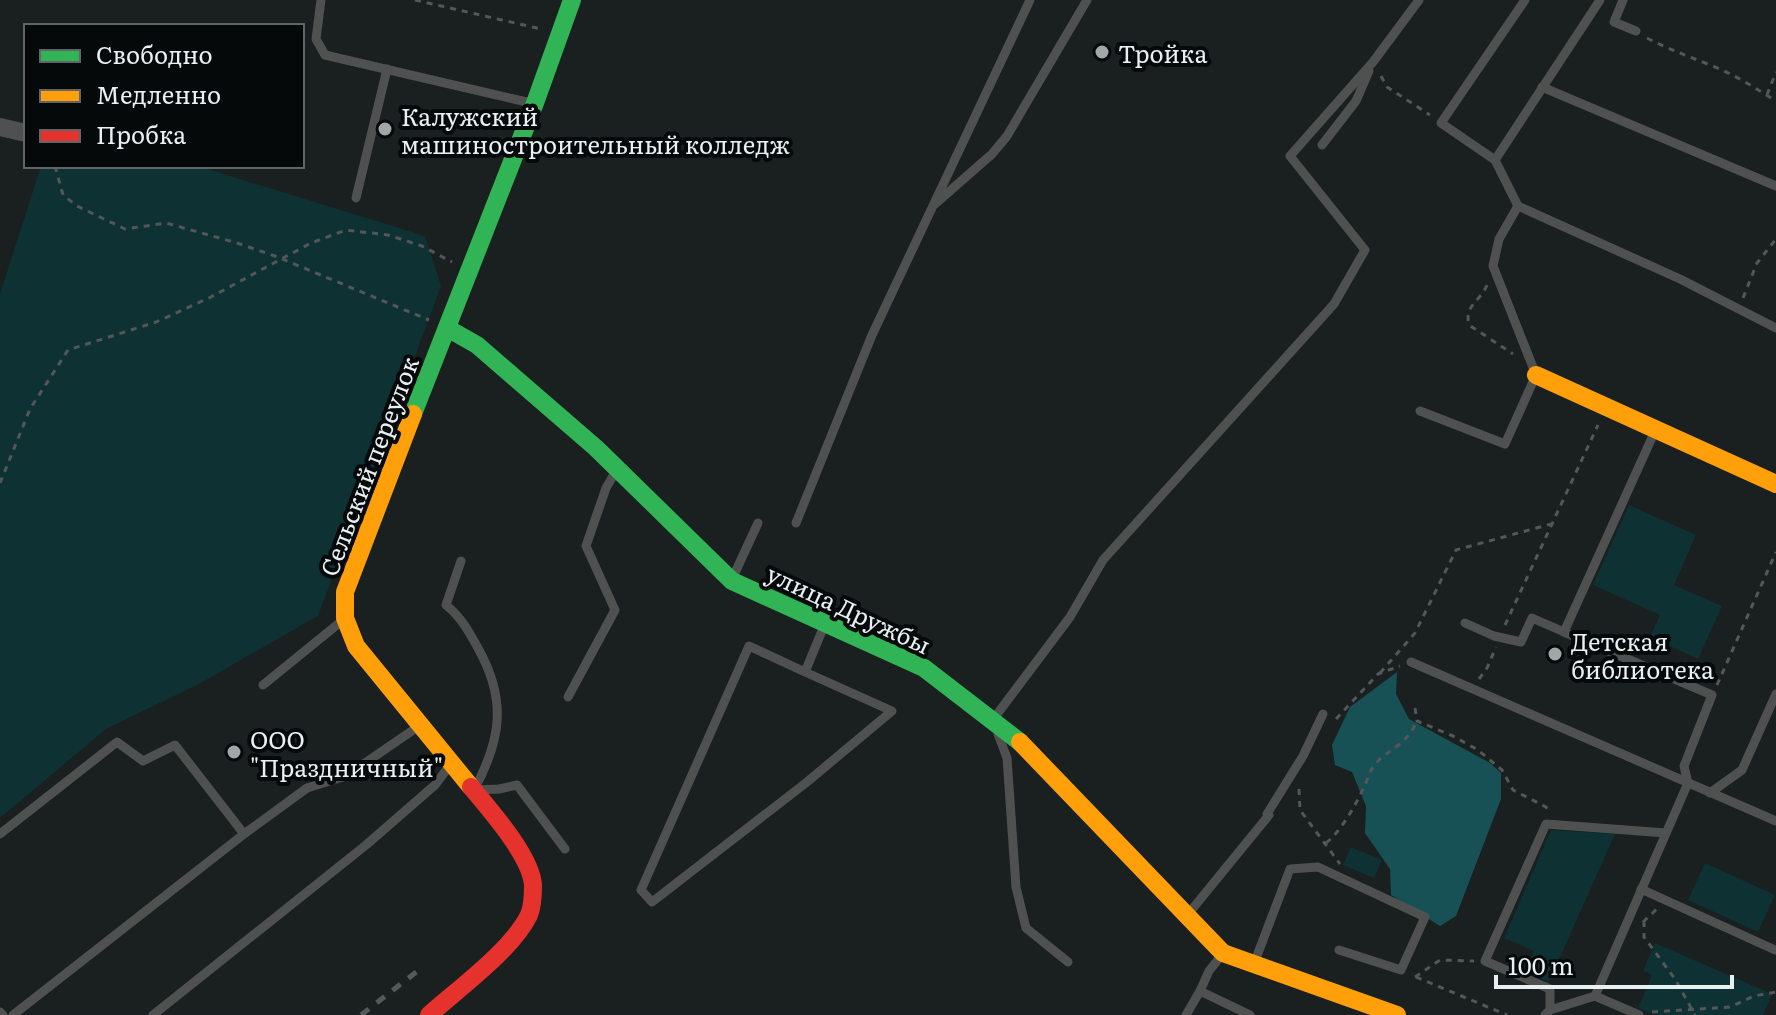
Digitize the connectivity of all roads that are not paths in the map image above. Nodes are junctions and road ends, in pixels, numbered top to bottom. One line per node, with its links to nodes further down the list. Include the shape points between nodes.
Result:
1 (321, 0): 11 (lane, via 316,39 325,55)
2 (572, 0): 13 (street, Сельский переулок)
3 (1030, 0): 21 (lane)
4 (1087, 0): 21 (lane, via 1007,136)
5 (1419, 0): 10 (lane)
6 (1525, 0): 17 (lane, via 1441,123)
7 (1600, 0): 12 (lane)
8 (1623, 0): 9 (lane, via 1614,22)
9 (1636, 31)
10 (1373, 62): 16 (lane, via 1356,101); 43 (lane, via 1290,156 1365,250 1334,304 1103,560 1070,617)
11 (387, 69): 13 (lane); 19 (lane)
12 (1542, 87): 17 (lane); 18 (lane)
13 (535, 103): 22 (street, Сельский переулок)
14 (0, 127): 15 (street)
15 (24, 133)
16 (1322, 145)
17 (1495, 160): 20 (lane)
18 (1776, 186)
19 (356, 198)
20 (1518, 206): 23 (lane); 24 (lane, via 1499,239 1493,266)
21 (932, 207): 30 (lane, via 872,335)
22 (447, 328): 27 (street, улица Дружбы, via 477,345); 33 (street, Сельский переулок, via 365,535 345,592)
23 (1776, 328)
24 (1534, 371): 25 (lane, via 1505,444); 26 (street)
25 (1420, 411)
26 (1655, 431): 28 (street); 36 (lane)
27 (618, 469): 32 (street, улица Дружбы); 41 (lane, via 586,546 615,610)
28 (1776, 484)
29 (758, 523): 32 (lane)
30 (796, 523)
31 (461, 561): 47 (lane, via 446,605 462,619 488,667 498,699 496,738)
32 (731, 580): 34 (street, улица Дружбы)
33 (345, 618): 39 (lane); 44 (street, via 356,646)
34 (826, 623): 38 (lane); 43 (street, улица Дружбы, via 924,668)
35 (1465, 623): 36 (lane, via 1521,642 1532,618)
36 (1564, 632): 46 (lane, via 1712,695 1684,766)
37 (1411, 662): 46 (lane)
38 (805, 672): 38 (lane, via 749,646 641,890 652,902 892,711)
39 (263, 685)
40 (1776, 694): 48 (lane, via 1742,770)
41 (568, 697)
42 (1323, 714): 55 (lane, via 1269,815)
43 (993, 719): 55 (street, улица Дружбы, via 1031,751); 59 (lane, via 1007,758 1016,887 1026,928)
44 (421, 724): 45 (street); 52 (lane, via 346,776 307,788)
45 (452, 763): 47 (street); 66 (lane, via 435,785 366,845)
46 (1688, 783): 48 (lane); 50 (lane)
47 (474, 790): 53 (lane, via 517,785); 67 (street, via 522,857 533,883 530,913 513,939)
48 (1710, 793): 49 (lane)
49 (1776, 821)
50 (1666, 833): 54 (lane); 63 (lane, via 1546,824 1485,961 1550,989)
51 (0, 834): 52 (lane, via 117,742 143,761 175,745)
52 (244, 834): 65 (lane)
53 (565, 849)
54 (1641, 889): 57 (lane); 62 (lane)
55 (1187, 915): 58 (street, улица Дружбы)
56 (1339, 950): 60 (lane, via 1401,970 1425,917 1318,867 1290,869)
57 (1775, 950)
58 (1223, 953): 60 (street, улица Дружбы); 61 (lane)
59 (1068, 962)
60 (1254, 964): 70 (street, улица Дружбы)
61 (1200, 991): 68 (lane); 69 (lane)
62 (1595, 996): 63 (lane); 64 (lane)
63 (1547, 1012)
64 (1638, 1014)
65 (13, 1015)
66 (153, 1015)
67 (429, 1015)
68 (1186, 1015)
69 (1250, 1015)
70 (1397, 1015)

